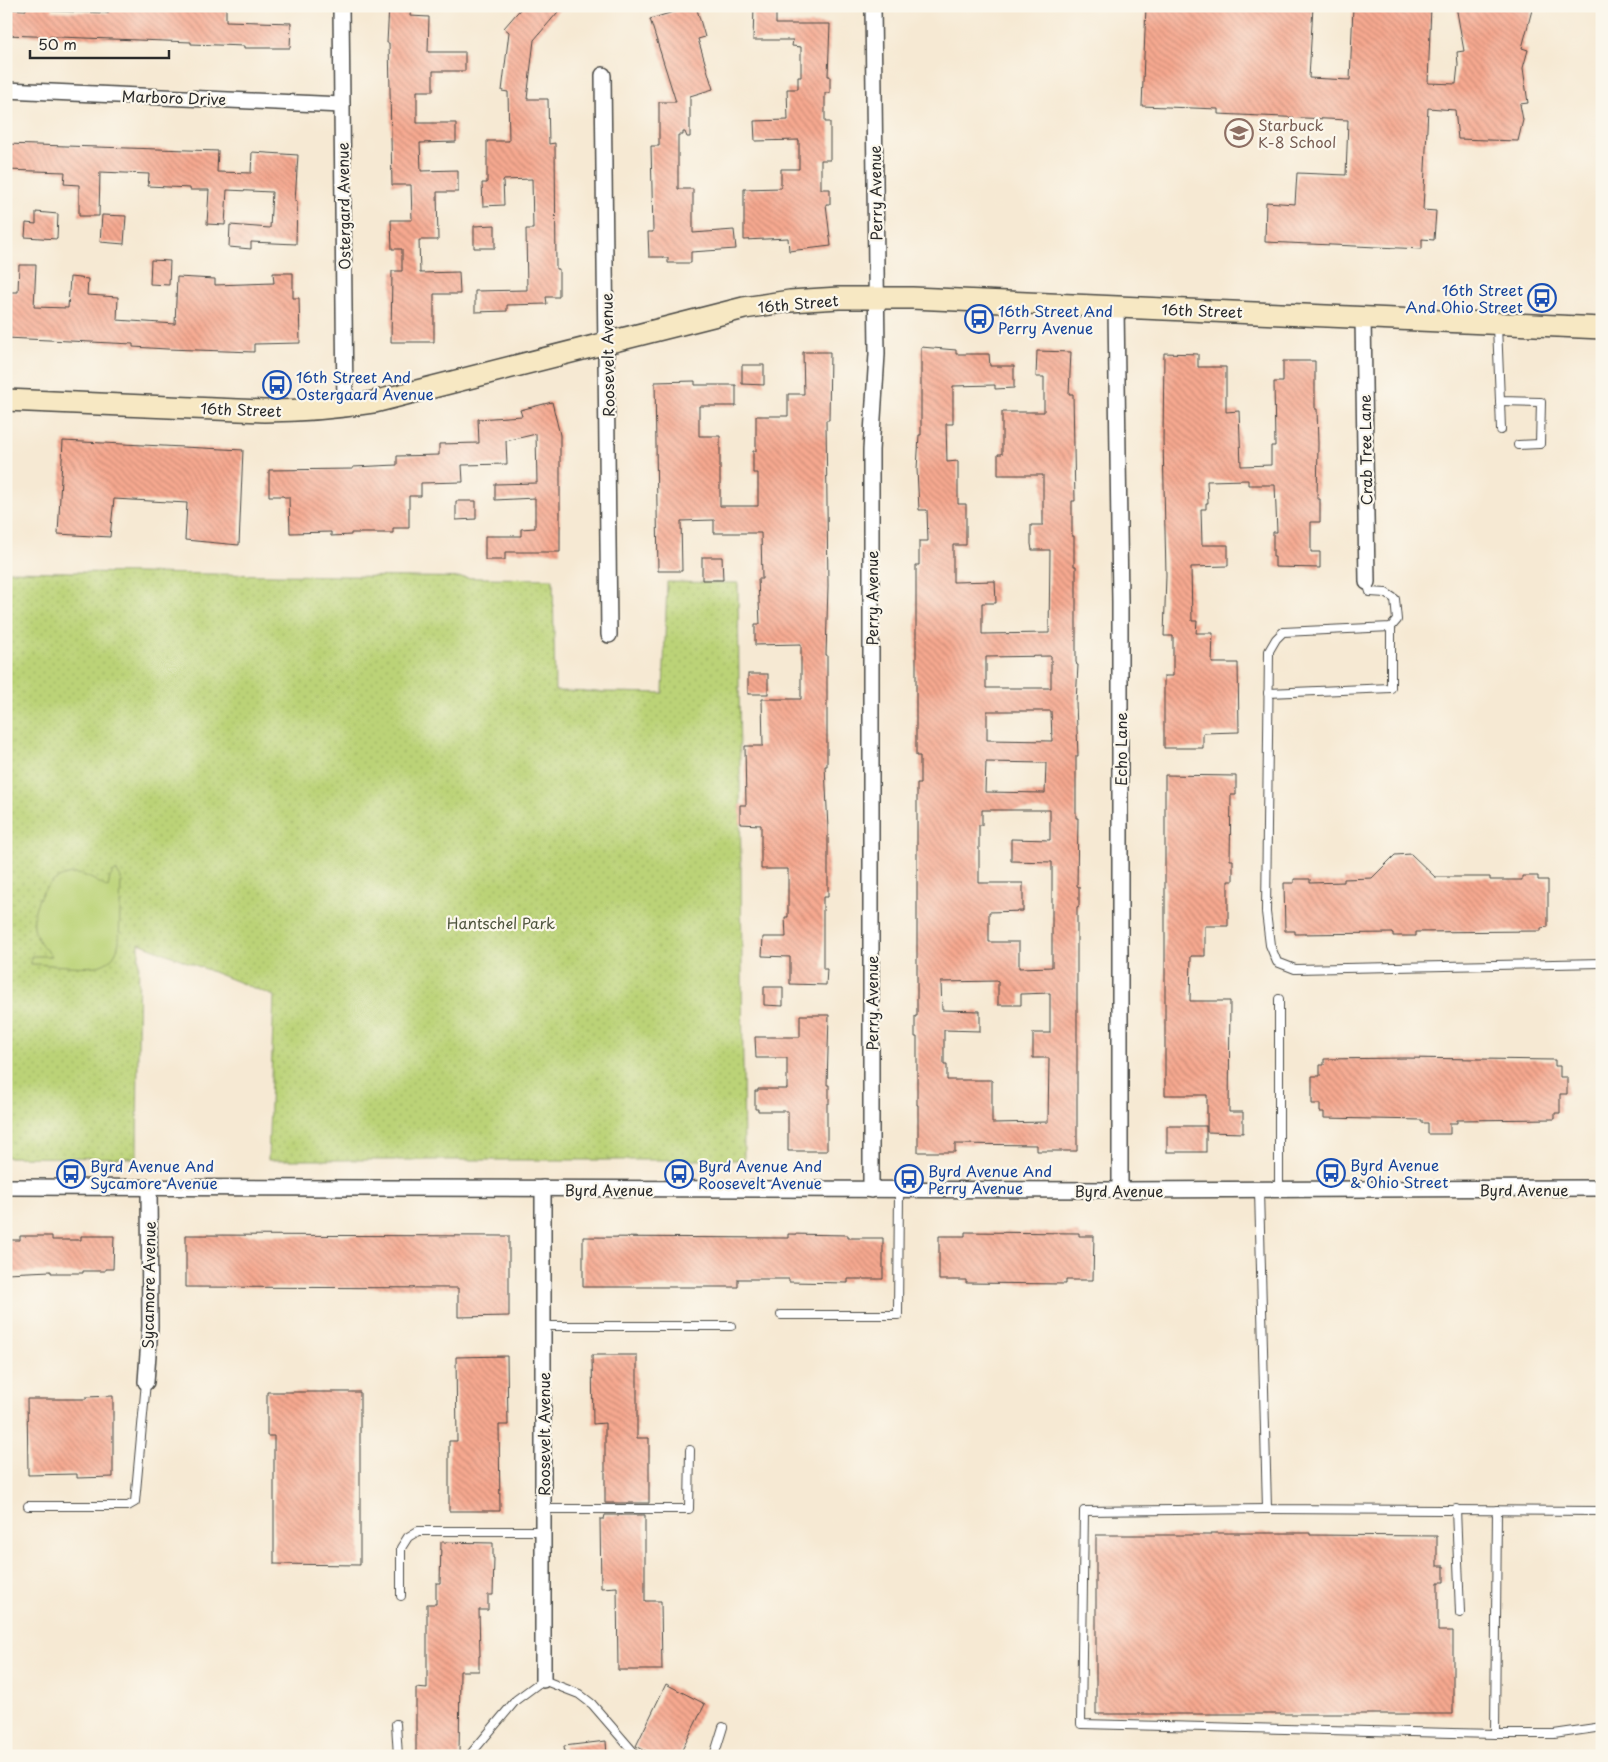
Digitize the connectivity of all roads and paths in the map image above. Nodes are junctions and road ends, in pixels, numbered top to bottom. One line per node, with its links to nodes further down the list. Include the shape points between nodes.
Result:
1 (341, 6): 5 (street, Ostergard Avenue)
2 (873, 6): 6 (street, Perry Avenue)
3 (604, 75): 11 (street, Roosevelt Avenue)
4 (6, 90): 5 (street, Marboro Drive)
5 (342, 105): 14 (street, Ostergard Avenue)
6 (876, 298): 7 (street, 16th Street); 11 (street, 16th Street, via 790,301 744,308); 27 (street, Perry Avenue, via 877,354 871,450)
7 (1116, 307): 8 (street, 16th Street); 29 (street, Echo Lane, via 1120,602)
8 (1362, 317): 9 (street, 16th Street); 17 (street, Crab Tree Lane)
9 (1497, 323): 10 (street, 16th Street); 13 (lane)
10 (1602, 328)
11 (606, 342): 14 (street, 16th Street); 19 (street, Roosevelt Avenue)
12 (6, 400): 14 (street, 16th Street, via 264,411)
13 (1500, 401): 15 (lane); 16 (lane, via 1541,402 1540,444)
14 (345, 407)
15 (1501, 430)
16 (1518, 445)
17 (1367, 582): 18 (lane, via 1370,592 1386,593 1395,599 1397,620)
18 (1391, 627): 20 (lane, via 1284,632 1276,638 1269,651); 20 (lane, via 1391,688)
19 (609, 634)
20 (1268, 693): 21 (lane, via 1266,912 1270,945 1277,962 1295,969)
21 (1602, 963)
22 (1279, 999): 31 (lane)
23 (6, 1187): 24 (street, Byrd Avenue)
24 (149, 1187): 25 (street, Byrd Avenue); 35 (street, Sycamore Avenue, via 150,1326)
25 (543, 1188): 27 (street, Byrd Avenue); 33 (street, Roosevelt Avenue)
26 (1602, 1188): 31 (street, Byrd Avenue)
27 (871, 1190): 28 (street, Byrd Avenue)
28 (899, 1190): 29 (street, Byrd Avenue); 32 (lane, via 898,1315)
29 (1120, 1190): 30 (street, Byrd Avenue)
30 (1259, 1190): 31 (street, Byrd Avenue); 39 (lane)
31 (1279, 1190)
32 (781, 1315)
33 (543, 1326): 34 (lane); 38 (street, Roosevelt Avenue)
34 (731, 1326)
35 (146, 1382): 37 (lane, via 134,1502 128,1506)
36 (690, 1450): 38 (lane, via 689,1508)
37 (28, 1506)
38 (544, 1508): 43 (street, Roosevelt Avenue)
39 (1267, 1508): 40 (lane); 50 (lane, via 1084,1511 1081,1724)
40 (1456, 1510): 41 (lane); 45 (lane)
41 (1497, 1510): 42 (lane); 50 (lane)
42 (1602, 1511)
43 (544, 1531): 44 (lane, via 418,1531 408,1537 401,1548); 46 (street, Roosevelt Avenue)
44 (401, 1596)
45 (1460, 1613)
46 (544, 1680): 52 (lane, via 516,1700); 53 (lane, via 579,1694 592,1704)
47 (396, 1724): 51 (lane)
48 (723, 1727): 54 (lane)
49 (1602, 1727): 50 (lane, via 1554,1734)
50 (1495, 1734)
51 (398, 1756)
52 (469, 1756)
53 (638, 1756)
54 (714, 1756)

